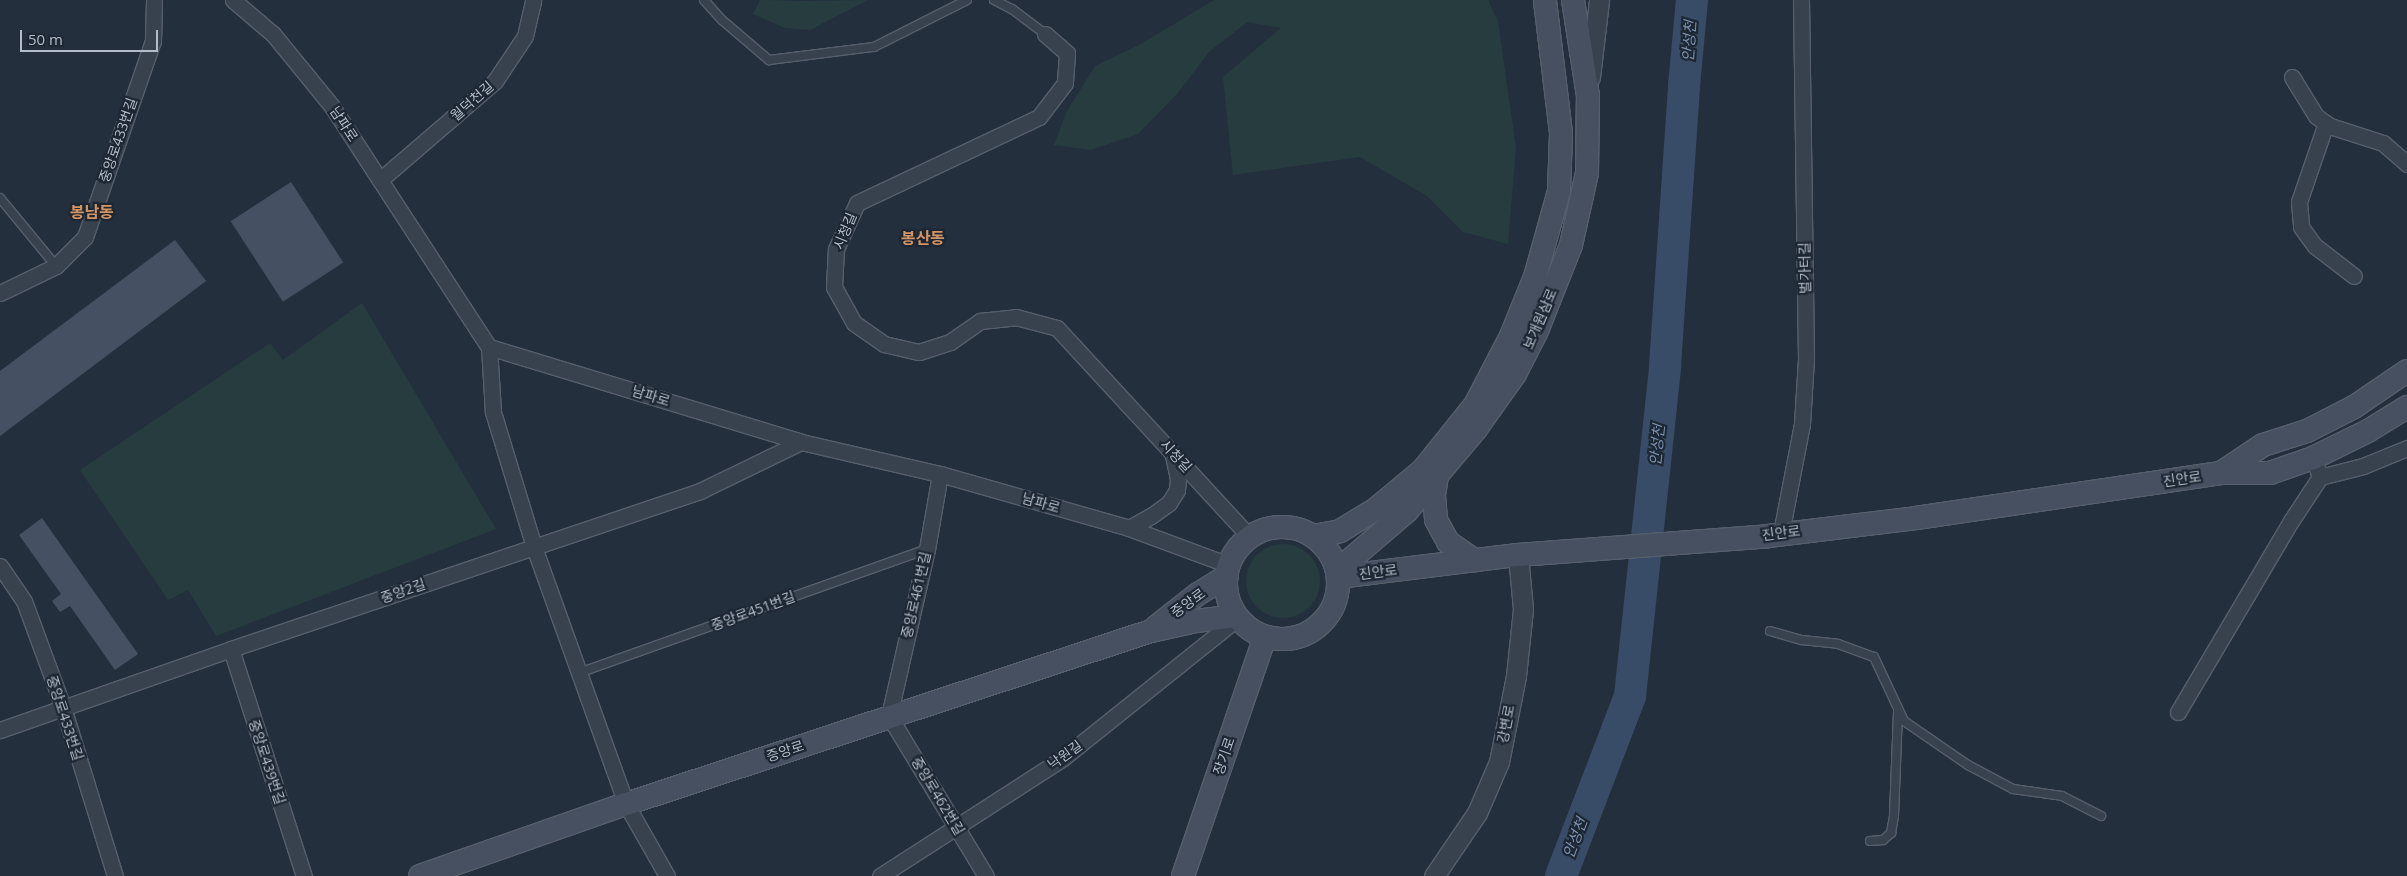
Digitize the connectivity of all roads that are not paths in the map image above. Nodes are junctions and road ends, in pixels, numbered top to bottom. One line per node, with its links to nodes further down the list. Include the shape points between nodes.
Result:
1 (154, 0): 18 (street, 중앙로433번길, via 153,41 85,237)
2 (233, 0): 16 (street, 남파로, via 273,34 331,105)
3 (533, 0): 16 (street, 월덕천길, via 525,36 495,81)
4 (704, 0): 5 (lane, via 769,60 874,47)
5 (967, 0)
6 (994, 0): 11 (lane)
7 (1545, 0): 33 (main road, 보개원삼로, via 1561,133 1559,192 1536,277 1511,336 1475,405 1423,470 1376,509 1340,531)
8 (1573, 0): 13 (main road, 보개원삼로)
9 (1599, 0): 13 (street)
10 (1801, 0): 32 (street, 벌가터길, via 1806,358 1802,424)
11 (1045, 34): 26 (street, 시청길, via 1067,53 1065,83 1039,117 857,203 836,249 834,287 854,323 884,344 919,352 950,342 980,321 1016,317 1057,328)
12 (2292, 78): 14 (street, via 2316,116)
13 (1588, 96): 30 (main road, 보개원삼로, via 1587,173 1571,245 1537,331 1515,374 1476,429)
14 (2326, 123): 15 (street, via 2383,143); 19 (street, via 2299,202 2301,227 2315,246)
15 (2407, 164)
16 (380, 180): 21 (street, 남파로)
17 (0, 198): 18 (lane)
18 (56, 266): 20 (street, 중앙로433번길)
19 (2354, 276)
20 (0, 293)
21 (489, 347): 24 (street, 남파로); 35 (street, via 494,412)
22 (2407, 371): 29 (main road, 진안로, via 2354,407 2307,431 2263,445)
23 (2407, 407): 27 (main road, 진안로)
24 (802, 442): 28 (street, 남파로); 35 (street, 중앙2길, via 700,491)
25 (2407, 448): 27 (street, via 2363,466)
26 (1173, 453): 31 (street, via 1177,490 1169,503); 34 (street, 시청길)
27 (2317, 467): 29 (main road, 진안로, via 2270,473); 50 (street, via 2291,522)
28 (940, 474): 31 (street, 남파로); 36 (street, 중앙로461번길)
29 (2221, 474): 32 (main road, 진안로, via 1916,518)
30 (1436, 476): 38 (main road, via 1436,520 1448,542); 41 (main road, 보개원삼로, via 1407,511)
31 (1129, 528): 39 (street, 남파로)
32 (1775, 534): 37 (main road, 진안로)
33 (1313, 536): 34 (main road, via 1287,527 1267,528); 41 (main road, via 1333,558)
34 (1250, 537): 39 (main road, via 1237,549)
35 (534, 547): 46 (street, 중앙2길); 47 (street)
36 (927, 549): 47 (lane, 중앙로451번길); 51 (street, 중앙로461번길)
37 (1518, 555): 38 (main road, 진안로); 64 (street, 강변로, via 1523,609 1516,676 1499,762 1477,813)
38 (1474, 560): 41 (main road, 진안로)
39 (1228, 571): 42 (main road, via 1228,600); 43 (main road, 중앙로)
40 (2, 573): 48 (street, 중앙로433번길, via 24,601)
41 (1337, 574): 45 (main road, via 1337,596 1329,614 1316,628 1300,636)
42 (1237, 617): 43 (main road, 중앙로, via 1196,621); 45 (main road, via 1249,629); 55 (street, 낙원길, via 1063,758)
43 (1151, 631): 51 (main road, 중앙로)
44 (1770, 631): 49 (lane, via 1802,640 1838,644 1874,657)
45 (1265, 637): 63 (main road, 장기로)
46 (231, 649): 48 (street, 중앙2길); 58 (street, 중앙로439번길)
47 (579, 673): 53 (street)
48 (63, 707): 52 (street, 중앙2길); 57 (street, 중앙로433번길)
49 (1898, 708): 54 (lane, via 1904,721 1968,765 2013,789 2062,796); 56 (lane, via 1891,833 1883,840)
50 (2178, 712)
51 (889, 716): 53 (main road, 중앙로); 55 (street, 중앙로462번길)
52 (0, 730)
53 (626, 804): 59 (main road, 중앙로); 60 (street)
54 (2100, 816)
55 (957, 828): 61 (street, 낙원길); 62 (street, 중앙로462번길)
56 (1870, 840)
57 (115, 876)
58 (304, 876)
59 (420, 876)
60 (667, 876)
61 (880, 876)
62 (986, 876)
63 (1184, 876)
64 (1434, 876)

